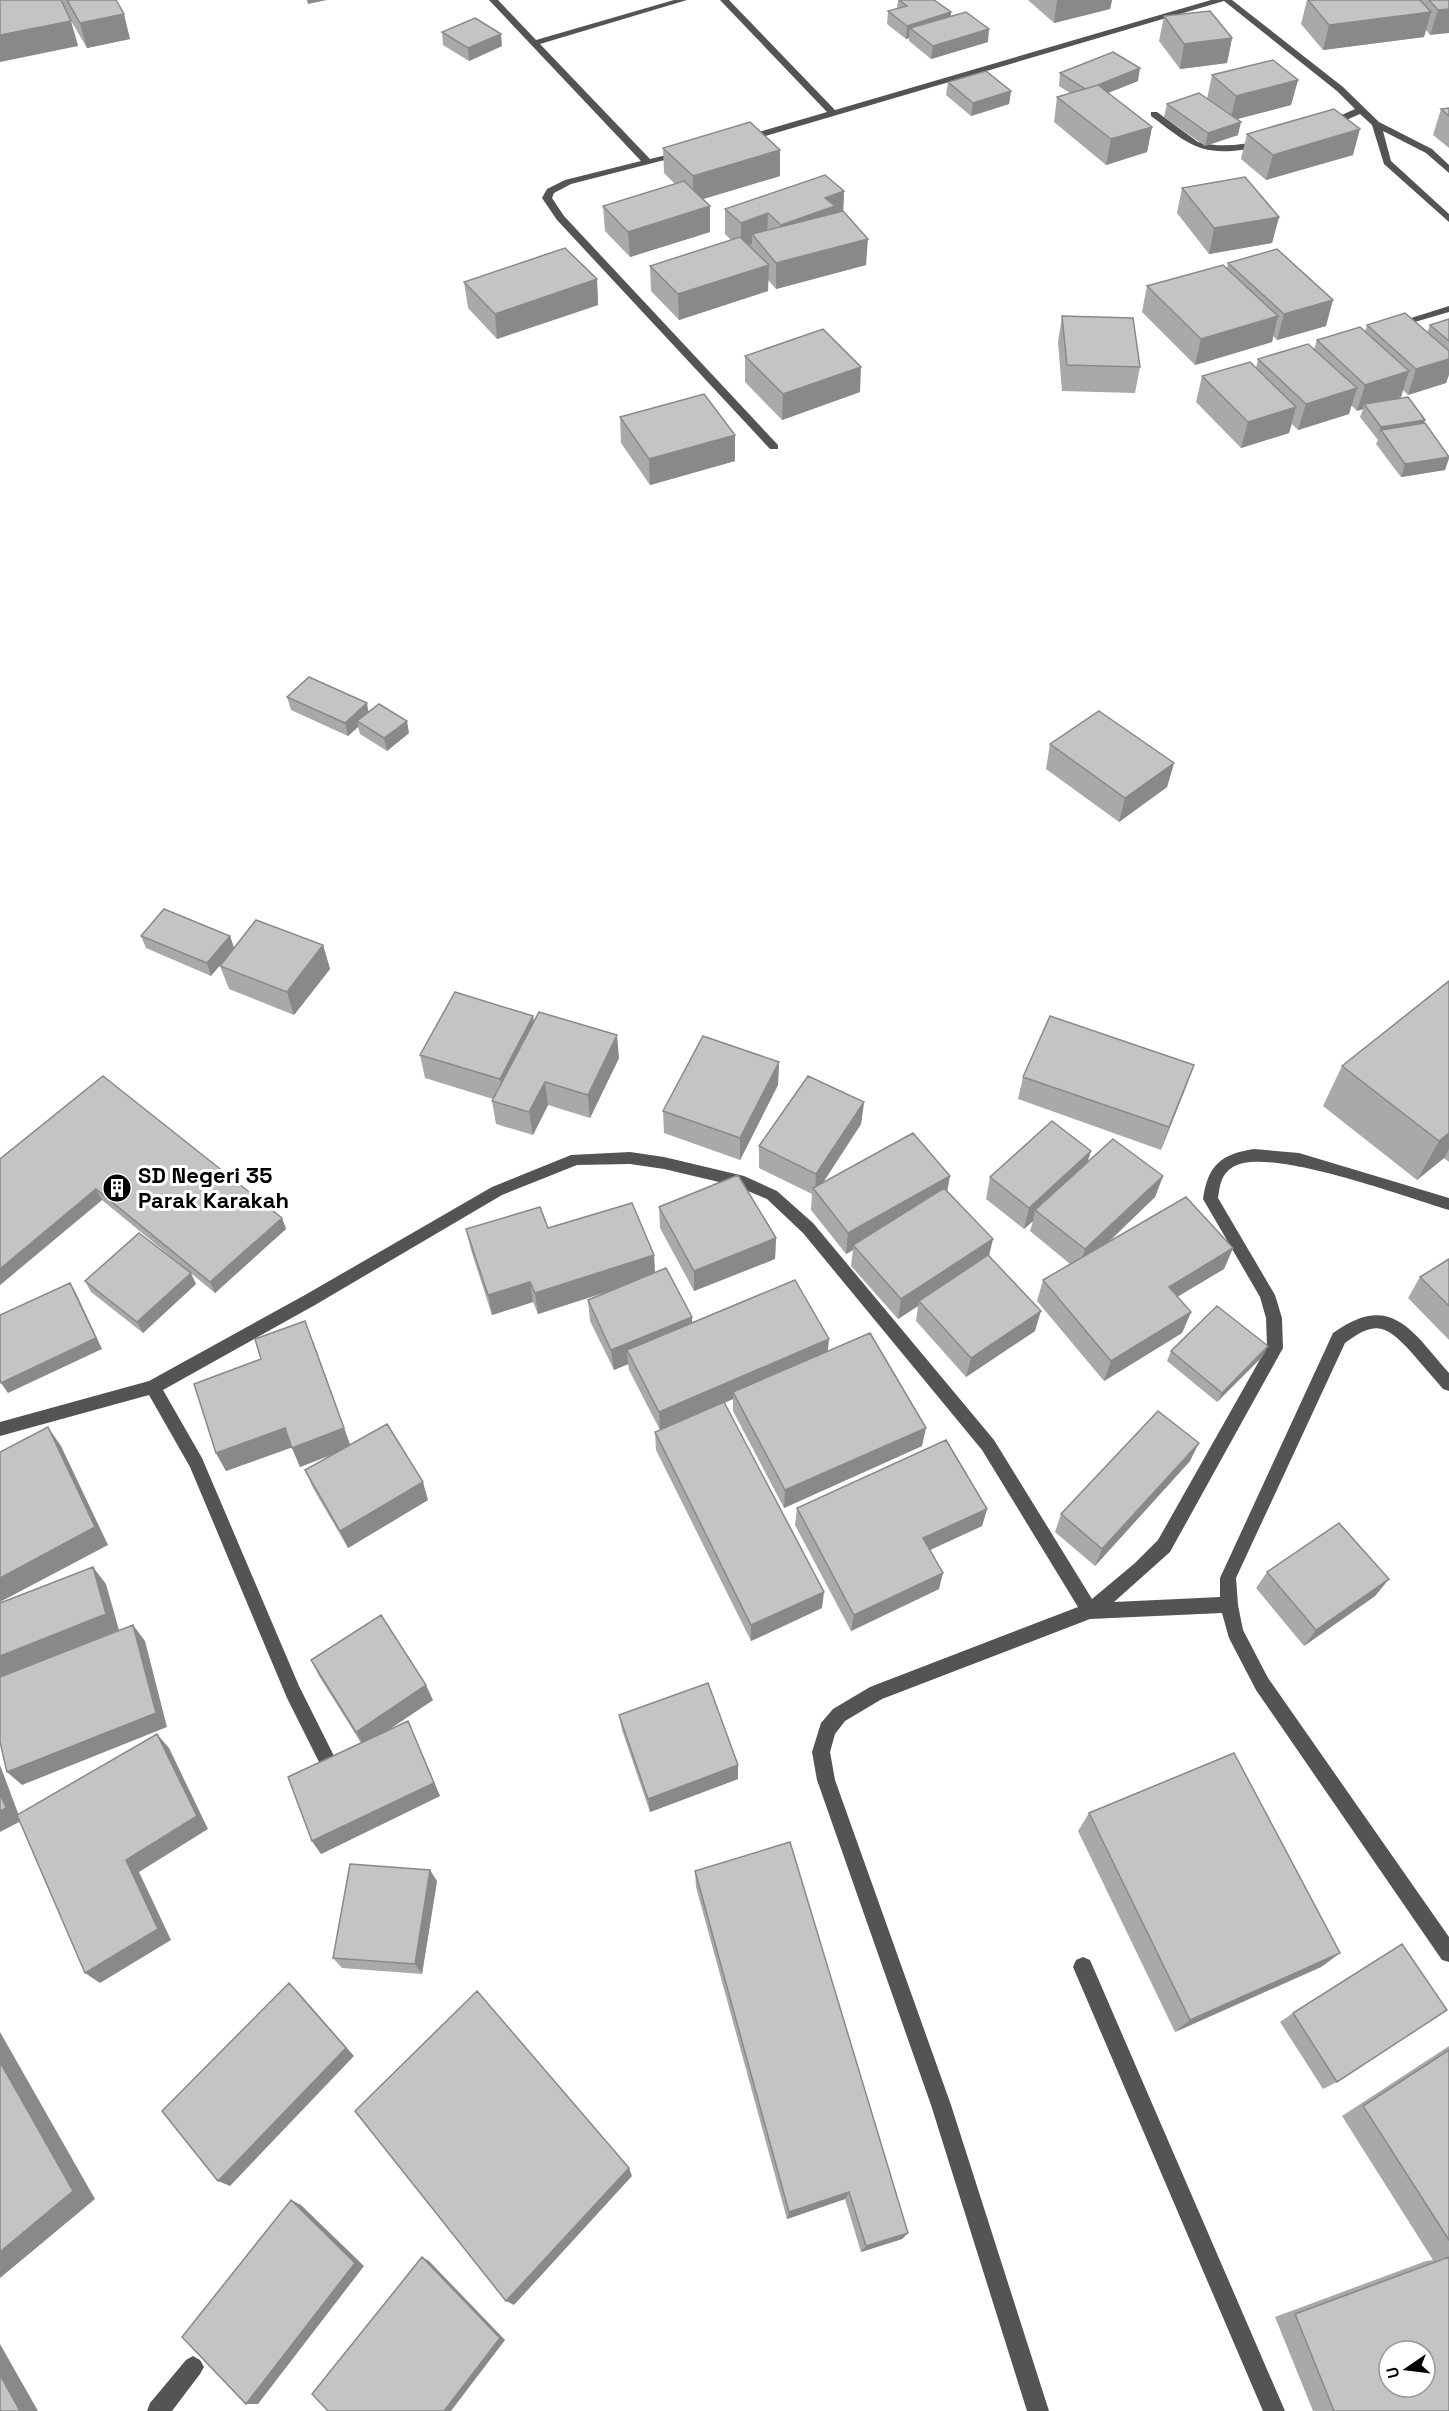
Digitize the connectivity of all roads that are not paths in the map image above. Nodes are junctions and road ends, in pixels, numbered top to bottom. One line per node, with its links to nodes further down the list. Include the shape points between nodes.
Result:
1 (493, 0): 6 (street)
2 (683, 0): 6 (street)
3 (724, 0): 8 (street)
4 (1220, 0): 8 (street)
5 (1227, 0): 7 (street)
6 (534, 43): 15 (street)
7 (1363, 109): 10 (street); 11 (street)
8 (834, 114): 13 (street)
9 (1154, 114): 12 (street, via 1203,147 1230,149)
10 (1376, 124): 16 (street, via 1429,151); 17 (street, via 1387,162)
11 (1312, 129)
12 (1271, 141)
13 (735, 142)
14 (691, 152): 15 (street)
15 (648, 163): 20 (street, via 568,182 550,191 547,198 560,218)
16 (1449, 170)
17 (1449, 219)
18 (1449, 309): 19 (street)
19 (1387, 327)
20 (774, 447)
21 (1449, 1204): 26 (street, via 1278,1154 1236,1157 1216,1171 1210,1199 1267,1295 1274,1318 1275,1348 1164,1546)
22 (1449, 1384): 25 (street, via 1398,1327 1366,1323 1339,1338 1228,1578)
23 (153, 1387): 24 (street); 26 (street, via 497,1191 576,1159 630,1158 739,1180 772,1195 808,1228 988,1445); 27 (street, via 196,1463 293,1692)
24 (0, 1429)
25 (1229, 1605): 26 (street); 28 (street, via 1235,1632 1262,1684)
26 (1090, 1611): 32 (street, via 876,1693 833,1722 821,1752 825,1780 941,2105)
27 (329, 1764)
28 (1449, 1953)
29 (1083, 1967): 33 (street)
30 (193, 2367): 31 (street)
31 (158, 2411)
32 (1038, 2411)
33 (1274, 2411)

